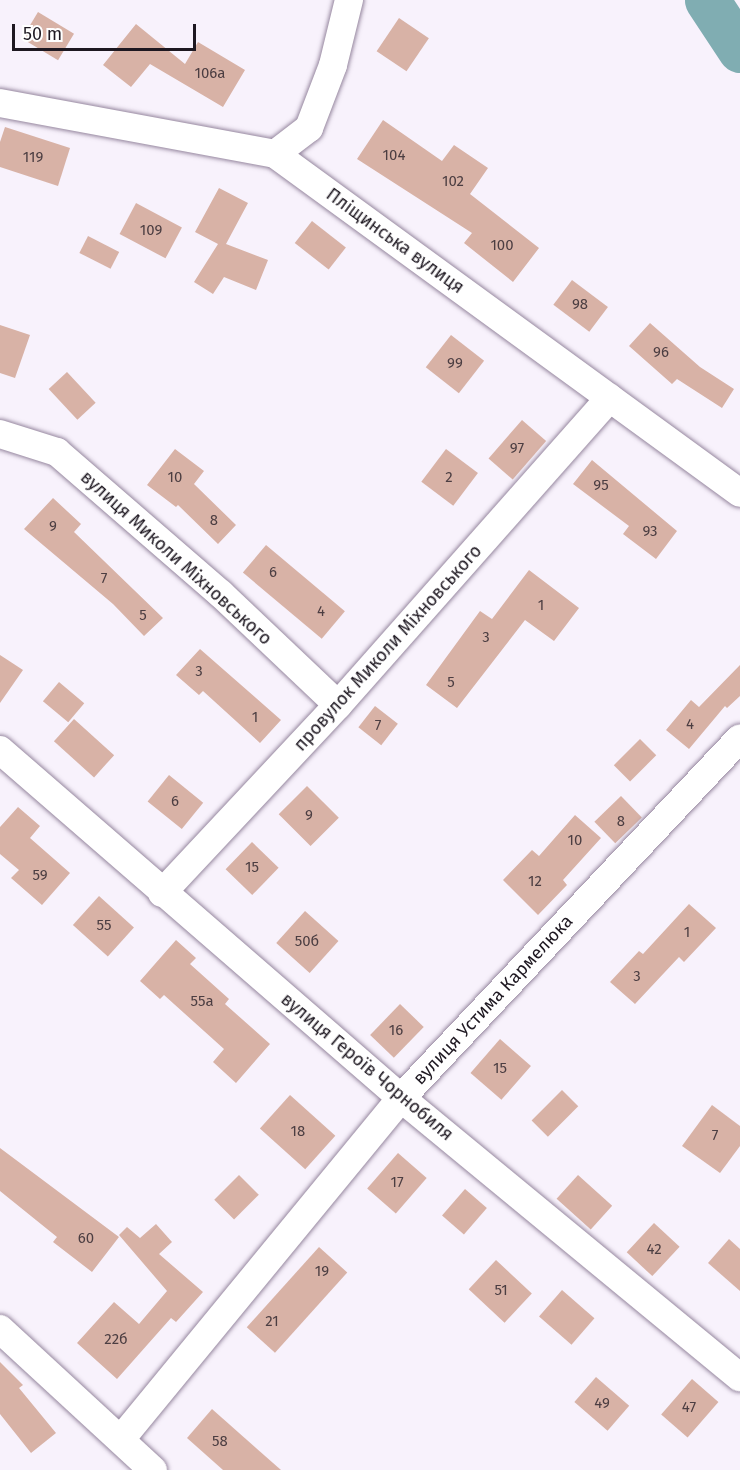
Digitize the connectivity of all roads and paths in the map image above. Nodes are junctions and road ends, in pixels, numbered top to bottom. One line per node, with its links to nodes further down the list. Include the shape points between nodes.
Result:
1 (349, 0): 3 (street, via 333,65 309,128)
2 (0, 103): 3 (street, Пліщинська вулиця)
3 (276, 154): 4 (street, Пліщинська вулиця)
4 (610, 398): 6 (street, Пліщинська вулиця); 7 (street, провулок Миколи Міхновського)
5 (0, 434): 7 (street, вулиця Миколи Міхновського, via 57,452 221,594)
6 (740, 493)
7 (338, 705): 10 (street, провулок Миколи Міхновського)
8 (740, 738): 11 (street, вулиця Устима Кармелюка)
9 (0, 750): 10 (street, вулиця Героїв Чорнобиля)
10 (162, 893): 11 (street, вулиця Героїв Чорнобиля)
11 (401, 1098): 13 (street, вулиця Героїв Чорнобиля); 14 (street, вулиця Устима Кармелюка)
12 (0, 1329): 14 (street)
13 (740, 1377)
14 (121, 1438): 15 (street)
15 (153, 1470)

